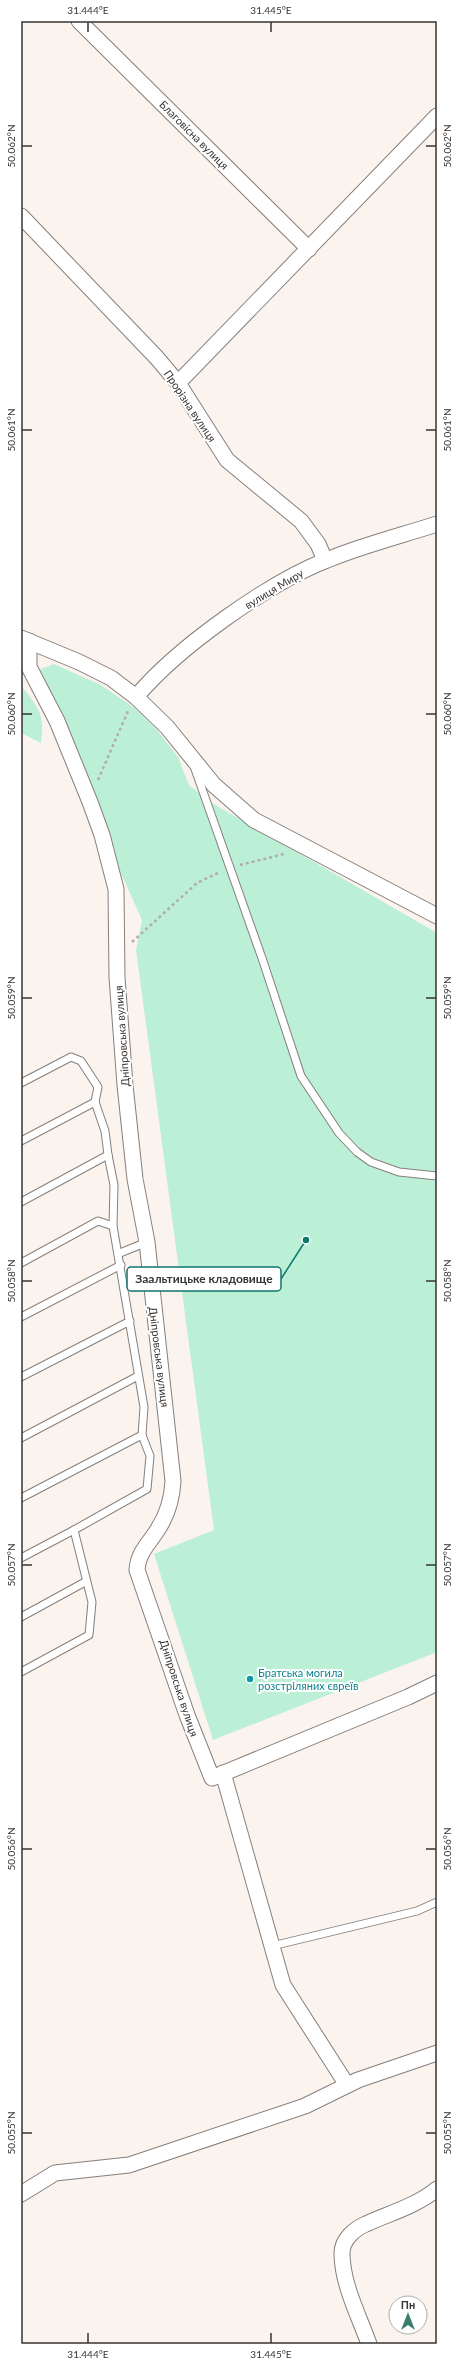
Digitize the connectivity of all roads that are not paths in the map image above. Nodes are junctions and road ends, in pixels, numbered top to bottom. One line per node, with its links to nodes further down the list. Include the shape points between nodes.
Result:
1 (79, 21): 4 (street, Благовісна вулиця)
2 (437, 116): 4 (street)
3 (21, 216): 5 (street, Прорізна вулиця, via 132,331)
4 (310, 249): 5 (street)
5 (178, 383): 7 (street, Прорізна вулиця, via 227,460 300,521 318,544)
6 (437, 524): 7 (street, вулиця Миру)
7 (325, 560): 9 (street, вулиця Миру, via 257,598 213,628 163,668)
8 (25, 639): 9 (street, Дніпровська вулиця, via 111,678); 19 (street, Дніпровська вулиця, via 30,667 54,714 90,802 102,835 116,889 119,1007 131,1149)
9 (136, 697): 10 (street, Дніпровська вулиця, via 150,709)
10 (190, 756): 11 (street, Дніпровська вулиця, via 225,796 254,820); 16 (lane, via 263,962 295,1064 307,1085 339,1133 357,1152 385,1168)
11 (437, 916)
12 (21, 1083): 13 (lane, via 71,1057 81,1061 98,1087)
13 (95, 1102): 14 (lane); 15 (lane, via 105,1131)
14 (21, 1141)
15 (108, 1155): 17 (lane); 18 (lane, via 114,1185)
16 (437, 1176)
17 (21, 1202)
18 (113, 1226): 20 (lane); 21 (lane, via 98,1221)
19 (147, 1242): 20 (lane); 36 (street, Дніпровська вулиця, via 173,1481 170,1505 158,1529 141,1552 138,1570 187,1715 212,1778)
20 (120, 1253): 22 (lane)
21 (21, 1263)
22 (121, 1265): 23 (lane); 24 (lane)
23 (21, 1316)
24 (130, 1321): 25 (lane); 26 (lane)
25 (138, 1376): 27 (lane, via 144,1407); 28 (lane)
26 (21, 1377)
27 (142, 1435): 29 (lane); 30 (lane, via 150,1456 147,1489)
28 (21, 1438)
29 (21, 1498)
30 (74, 1530): 31 (lane); 32 (lane)
31 (21, 1558)
32 (85, 1582): 33 (lane); 34 (lane, via 92,1602 89,1635)
33 (21, 1617)
34 (21, 1672)
35 (437, 1683): 36 (street)
36 (223, 1773): 38 (street)
37 (437, 1902): 38 (lane, via 417,1911)
38 (272, 1946): 40 (street, via 283,1985)
39 (437, 2053): 40 (street)
40 (347, 2085): 42 (street, via 304,2106 128,2165 55,2173)
41 (437, 2189): 43 (street, via 420,2201 360,2226 349,2236 342,2252 346,2279)
42 (21, 2194)
43 (369, 2344)

